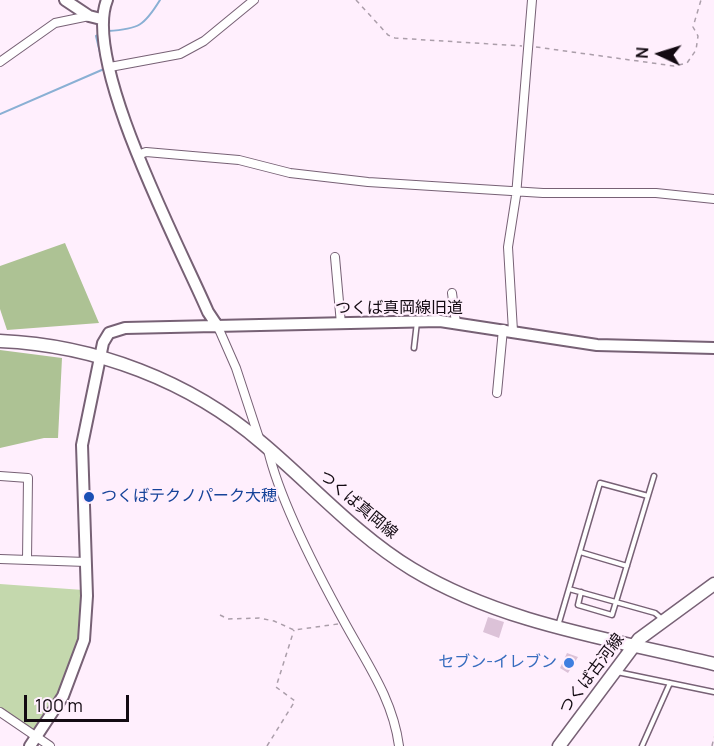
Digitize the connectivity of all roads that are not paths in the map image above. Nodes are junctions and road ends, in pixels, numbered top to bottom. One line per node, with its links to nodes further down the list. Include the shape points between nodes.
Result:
1 (65, 0): 5 (street)
2 (107, 0): 6 (street)
3 (254, 0): 8 (street, via 190,50)
4 (532, 0): 10 (street)
5 (89, 16): 6 (street); 7 (street, via 55,23)
6 (101, 19): 8 (street)
7 (0, 62)
8 (110, 67): 9 (street, via 119,109)
9 (138, 155): 10 (street, via 147,152 239,160 290,173); 17 (street)
10 (516, 192): 11 (street, via 656,193); 18 (street, via 508,247)
11 (714, 200)
12 (335, 257): 16 (street)
13 (452, 293): 15 (street)
14 (417, 322): 15 (street, つくば真岡線旧道); 16 (street, つくば真岡線旧道); 20 (lane)
15 (456, 322): 18 (street, つくば真岡線旧道)
16 (341, 324): 17 (street, つくば真岡線旧道)
17 (218, 327): 22 (street, つくば真岡線旧道, via 116,329 106,336); 24 (street)
18 (508, 330): 21 (street, つくば真岡線旧道, via 597,345); 23 (street)
19 (0, 341): 22 (main road, つくば真岡線)
20 (414, 348)
21 (714, 348)
22 (100, 356): 24 (main road, つくば真岡線, via 188,393); 31 (street, つくば真岡線旧道, via 82,445)
23 (497, 393)
24 (264, 444): 38 (main road, つくば真岡線, via 367,537 409,567 481,604); 47 (street, via 293,516 385,695)
25 (0, 476): 30 (street, via 28,478)
26 (654, 476): 27 (lane)
27 (648, 496): 28 (lane, via 600,483); 32 (lane)
28 (580, 552): 32 (lane); 34 (lane)
29 (0, 559): 30 (street)
30 (27, 560): 31 (street)
31 (86, 562): 45 (street, つくば真岡線旧道, via 86,618 78,659 63,696)
32 (627, 566): 36 (lane)
33 (714, 584): 37 (main road, つくば古河線)
34 (569, 589): 35 (lane); 38 (lane)
35 (581, 592): 36 (lane); 36 (lane, via 578,606 612,615)
36 (616, 602): 37 (lane, via 655,613)
37 (663, 620): 39 (main road, つくば古河線)
38 (558, 627): 39 (main road, つくば真岡線)
39 (633, 645): 40 (main road, つくば真岡線); 41 (main road, つくば古河線)
40 (714, 664)
41 (613, 672): 42 (lane); 48 (main road, つくば古河線)
42 (670, 683): 43 (lane); 49 (lane)
43 (714, 692)
44 (0, 712): 45 (street)
45 (33, 742): 46 (street)
46 (50, 746)
47 (399, 746)
48 (559, 746)
49 (642, 746)

